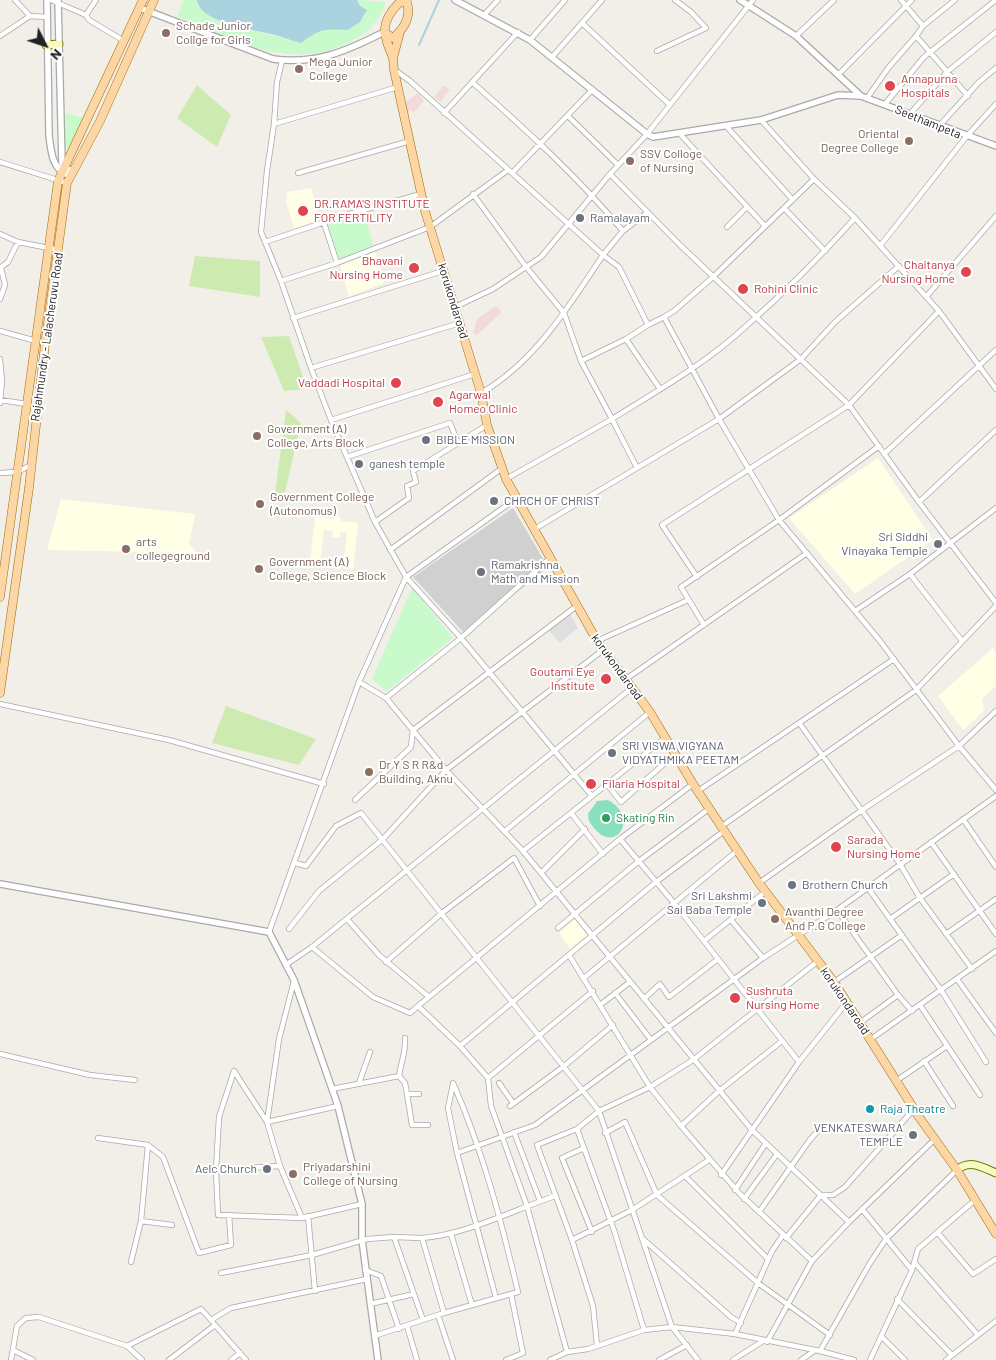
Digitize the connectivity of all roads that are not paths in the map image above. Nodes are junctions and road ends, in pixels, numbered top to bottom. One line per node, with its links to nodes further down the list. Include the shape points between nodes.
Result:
1 (14, 0): 26 (street)
2 (47, 0): 27 (street)
3 (56, 0): 25 (street); 39 (street)
4 (96, 0): 25 (street)
5 (143, 0): 22 (main road)
6 (154, 0): 23 (main road, Rajahmundry - Lalacheruvu Road)
7 (455, 0): 24 (street)
8 (498, 0): 24 (street)
9 (565, 0): 37 (street)
10 (602, 0): 28 (street)
11 (675, 0): 41 (street, via 706,28)
12 (740, 0): 20 (street)
13 (753, 0): 20 (street)
14 (834, 0): 35 (street)
15 (902, 0): 21 (street)
16 (912, 0): 21 (street)
17 (955, 0): 29 (street)
18 (996, 0): 42 (street)
19 (404, 1): 30 (main road, via 386,18); 31 (main road, korukondaroad, via 408,14)
20 (748, 5): 35 (street); 59 (street)
21 (906, 5): 29 (street); 50 (street)
22 (140, 8): 23 (street); 38 (main road)
23 (149, 11): 45 (street, via 212,38); 51 (main road, Rajahmundry - Lalacheruvu Road)
24 (485, 14): 32 (street)
25 (86, 15): 38 (street)
26 (30, 16): 27 (street); 34 (street)
27 (48, 17): 40 (street)
28 (582, 23): 43 (street); 59 (street)
29 (923, 26): 36 (street)
30 (384, 32): 31 (main road, via 393,38); 44 (main road); 45 (street, via 314,60)
31 (400, 32): 44 (main road, korukondaroad)
32 (518, 32): 37 (street); 52 (street)
33 (996, 32): 48 (street)
34 (0, 36)
35 (796, 36): 50 (street)
36 (916, 36): 42 (street); 56 (street)
37 (530, 40): 43 (street)
38 (124, 41): 49 (main road)
39 (59, 44): 40 (main road); 79 (street)
40 (46, 45): 79 (street, via 49,135 52,156)
41 (657, 51)
42 (931, 53): 48 (street); 57 (street)
43 (553, 56): 54 (street)
44 (393, 58): 47 (main road, korukondaroad)
45 (282, 60): 66 (street)
46 (996, 68): 55 (street)
47 (394, 70): 53 (main road, korukondaroad); 60 (street)
48 (947, 72): 55 (street); 61 (street)
49 (108, 75): 51 (main road); 63 (main road)
50 (838, 75): 56 (street)
51 (119, 79): 65 (main road, Rajahmundry - Lalacheruvu Road)
52 (472, 82): 60 (street); 73 (street)
53 (398, 87): 66 (street); 72 (main road, korukondaroad)
54 (592, 90): 62 (street); 69 (street)
55 (968, 96): 67 (street)
56 (864, 97): 57 (street, Seethampeta); 64 (street, via 838,95)
57 (885, 104): 61 (street, Seethampeta)
58 (996, 104): 71 (street)
59 (670, 105): 69 (street)
60 (444, 113): 77 (street)
61 (910, 114): 67 (street, Seethampeta)
62 (568, 116): 73 (street); 76 (street)
63 (89, 117): 65 (main road); 79 (main road)
64 (760, 120): 68 (street); 82 (street)
65 (100, 121): 81 (main road, Rajahmundry - Lalacheruvu Road)
66 (274, 124): 100 (street, via 261,232)
67 (941, 124): 71 (street, Seethampeta)
68 (726, 126): 70 (street); 86 (street)
69 (647, 134): 70 (street, via 654,137); 76 (street)
70 (680, 134): 87 (street)
71 (966, 137): 74 (street, Seethampeta); 101 (street)
72 (410, 141): 78 (street); 83 (main road, korukondaroad)
73 (542, 144): 77 (street); 85 (street)
74 (995, 144)
75 (0, 162): 79 (street)
76 (618, 165): 80 (street)
77 (510, 171): 84 (street); 93 (street)
78 (298, 173)
79 (62, 174): 81 (street); 81 (street); 102 (main road)
80 (610, 174): 85 (street); 89 (street)
81 (70, 177): 103 (main road, Rajahmundry - Lalacheruvu Road)
82 (814, 179): 86 (street); 91 (street)
83 (421, 194): 92 (street); 95 (main road, korukondaroad)
84 (473, 194): 95 (street); 109 (street)
85 (593, 194): 93 (street); 97 (street)
86 (793, 200): 88 (street)
87 (747, 207): 94 (street); 96 (street)
88 (784, 208): 94 (street); 104 (street)
89 (648, 212): 97 (street); 111 (street)
90 (996, 216): 113 (street)
91 (855, 218): 101 (street); 104 (street)
92 (324, 223): 100 (street); 106 (street)
93 (569, 224): 105 (street); 109 (street, via 541,257)
94 (765, 226): 111 (street)
95 (430, 227): 106 (street); 110 (main road, korukondaroad)
96 (727, 227)
97 (623, 231): 105 (street)
98 (0, 234): 99 (street)
99 (18, 242): 102 (street); 108 (street, via 8,262)
100 (266, 242): 112 (street)
101 (880, 246): 107 (street)
102 (47, 248): 103 (street); 125 (main road)
103 (59, 250): 149 (main road, Rajahmundry - Lalacheruvu Road)
104 (825, 251): 119 (street)
105 (603, 254): 117 (street); 122 (street, via 619,267)
106 (338, 262): 112 (street)
107 (899, 266): 113 (street); 127 (street, via 836,321)
108 (0, 268): 114 (street, via 4,285)
109 (527, 268): 115 (street, via 493,290); 117 (street)
110 (444, 271): 115 (main road, korukondaroad); 120 (street)
111 (713, 277): 118 (street); 119 (street)
112 (281, 281): 120 (street)
113 (926, 297): 116 (street)
114 (0, 299)
115 (454, 307): 121 (main road, korukondaroad)
116 (939, 311): 130 (street); 139 (street)
117 (564, 313): 129 (street); 136 (street, via 520,365 503,381)
118 (664, 317): 122 (street); 131 (street)
119 (756, 317): 127 (street); 131 (street)
120 (293, 318): 132 (street)
121 (460, 323): 132 (street); 133 (main road, korukondaroad)
122 (648, 325): 124 (street)
123 (0, 331): 125 (street)
124 (626, 340): 129 (street); 134 (street)
125 (36, 341): 138 (main road)
126 (996, 350): 130 (street)
127 (801, 358): 139 (street); 141 (street)
128 (0, 359): 137 (street)
129 (581, 361): 140 (street)
130 (978, 365): 135 (street); 147 (street)
131 (692, 367): 134 (street); 141 (street)
132 (311, 368): 142 (street)
133 (475, 374): 136 (main road, korukondaroad); 142 (street)
134 (660, 389): 140 (street)
135 (996, 389)
136 (481, 394): 143 (main road, korukondaroad)
137 (0, 401): 138 (street)
138 (27, 404): 153 (main road)
139 (849, 405): 146 (street); 152 (street)
140 (612, 419): 150 (street); 155 (street)
141 (720, 419): 150 (street); 152 (street)
142 (331, 420): 148 (street)
143 (487, 425): 145 (street); 151 (main road, korukondaroad)
144 (996, 430): 157 (street)
145 (458, 443): 148 (street, via 450,423); 160 (street, via 413,471 416,482 407,486 409,498)
146 (879, 446): 147 (street); 159 (street)
147 (884, 454): 157 (street)
148 (347, 457): 160 (street)
149 (31, 465): 153 (street); 186 (main road, Rajahmundry - Lalacheruvu Road)
150 (637, 468): 161 (street)
151 (502, 469): 155 (main road, korukondaroad); 163 (street)
152 (749, 470): 159 (street); 169 (street, via 662,525)
153 (17, 472): 154 (street); 166 (main road)
154 (0, 473)
155 (506, 479): 156 (main road, korukondaroad)
156 (518, 498): 161 (main road, korukondaroad); 168 (street)
157 (919, 502): 162 (street)
158 (996, 508): 162 (street)
159 (780, 520): 164 (street); 169 (street)
160 (375, 522): 163 (street)
161 (534, 530): 165 (main road, korukondaroad)
162 (952, 544): 167 (street); 172 (street)
163 (390, 550): 168 (street)
164 (807, 553): 174 (street); 175 (street)
165 (551, 558): 173 (main road, korukondaroad); 176 (street)
166 (3, 560): 170 (main road)
167 (910, 574): 174 (street); 178 (street)
168 (406, 577): 176 (street); 183 (street)
169 (697, 577): 171 (street, via 681,587)
170 (0, 597)
171 (688, 600): 175 (street); 177 (street)
172 (996, 604): 178 (street)
173 (578, 605): 177 (main road, korukondaroad); 181 (street)
174 (855, 611): 180 (street)
175 (704, 625): 182 (street)
176 (461, 638): 181 (street); 187 (street)
177 (597, 641): 179 (main road, korukondaroad)
178 (962, 641): 185 (street)
179 (603, 650): 182 (main road, korukondaroad); 189 (street)
180 (894, 659): 185 (street); 192 (street)
181 (490, 673): 189 (street); 193 (street)
182 (626, 679): 184 (main road, korukondaroad)
183 (359, 682): 187 (street); 201 (street)
184 (633, 687): 191 (main road, korukondaroad); 196 (street)
185 (916, 690): 195 (street); 198 (street)
186 (0, 693)
187 (386, 698): 193 (street)
188 (0, 704): 201 (street, via 169,740)
189 (521, 710): 196 (street); 199 (street)
190 (996, 711): 195 (street)
191 (650, 712): 194 (main road, korukondaroad); 200 (street)
192 (800, 724): 198 (street); 205 (street)
193 (413, 730): 199 (street); 208 (street, via 411,747)
194 (665, 738): 197 (main road, korukondaroad); 202 (street)
195 (959, 746): 204 (street); 211 (street)
196 (555, 752): 200 (street); 210 (street)
197 (675, 754): 202 (street, via 621,802); 203 (main road, korukondaroad)
198 (823, 756): 211 (street); 214 (street)
199 (446, 770): 210 (street); 217 (street)
200 (574, 775): 206 (street); 216 (street)
201 (324, 784): 224 (street)
202 (607, 784): 206 (street)
203 (693, 784): 205 (main road, korukondaroad); 218 (street)
204 (996, 790)
205 (698, 791): 209 (main road, korukondaroad)
206 (592, 796): 212 (street)
207 (996, 796): 213 (street)
208 (355, 800)
209 (710, 808): 214 (main road, korukondaroad); 223 (street)
210 (485, 809): 216 (street); 227 (street)
211 (862, 810): 225 (street); 231 (street)
212 (571, 813): 215 (street); 221 (street)
213 (963, 819): 219 (street); 226 (street)
214 (723, 828): 220 (main road, korukondaroad); 230 (street)
215 (585, 829): 222 (street); 228 (street)
216 (505, 831): 221 (street)
217 (383, 839): 224 (street, via 361,813 336,826 306,866); 227 (street); 248 (street, via 319,891)
218 (620, 839): 222 (street); 223 (street)
219 (931, 842): 225 (street); 229 (street)
220 (738, 850): 231 (main road, korukondaroad); 238 (street)
221 (523, 851): 228 (street)
222 (603, 854): 235 (street)
223 (639, 861): 230 (street); 242 (street)
224 (295, 863): 249 (street)
225 (900, 864): 233 (street); 236 (street)
226 (996, 867)
227 (408, 869): 243 (street); 244 (street)
228 (542, 872): 235 (street)
229 (954, 874): 236 (street); 241 (street)
230 (656, 882): 238 (street); 253 (street)
231 (760, 883): 234 (main road, korukondaroad)
232 (0, 884): 249 (street)
233 (868, 888): 240 (street); 245 (street)
234 (766, 891): 246 (street); 250 (main road, korukondaroad)
235 (559, 892): 239 (street); 242 (street)
236 (920, 898): 245 (street); 251 (street)
237 (996, 899): 241 (street)
238 (674, 903): 255 (street); 259 (street)
239 (540, 906): 243 (street, via 514,858); 260 (street)
240 (837, 910): 250 (street); 262 (street)
241 (980, 911): 251 (street); 252 (street)
242 (575, 912): 247 (street); 253 (street)
243 (442, 913): 260 (street); 265 (street)
244 (347, 919): 256 (street); 265 (street)
245 (890, 919): 254 (street)
246 (731, 920): 255 (street); 261 (street)
247 (558, 928)
248 (289, 929)
249 (269, 932): 266 (street)
250 (799, 934): 261 (street); 264 (main road, korukondaroad)
251 (946, 934): 267 (street)
252 (996, 934)
253 (593, 935): 258 (street); 259 (street)
254 (902, 935): 262 (street); 274 (street)
255 (704, 941): 263 (street)
256 (312, 946): 266 (street); 284 (street, via 373,997 410,1013)
257 (996, 951): 267 (street)
258 (569, 954): 268 (street); 280 (street)
259 (610, 956): 268 (street); 272 (street)
260 (476, 957): 278 (street); 280 (street)
261 (763, 958): 271 (street)
262 (871, 958): 273 (street); 277 (street)
263 (718, 959): 271 (street); 279 (street, via 669,997 660,984)
264 (818, 961): 273 (main road, korukondaroad); 285 (street)
265 (386, 962): 278 (street)
266 (287, 964): 270 (street)
267 (972, 969): 269 (street)
268 (584, 978): 275 (street)
269 (957, 979): 274 (street); 290 (street)
270 (294, 980): 313 (street); 323 (street, via 279,1039)
271 (734, 980): 285 (street); 289 (street)
272 (630, 982): 276 (street); 279 (street)
273 (834, 982): 281 (main road, korukondaroad)
274 (941, 990): 283 (street); 304 (street)
275 (593, 991): 282 (street); 291 (street)
276 (615, 993): 282 (street); 294 (street)
277 (898, 995): 286 (street); 287 (street)
278 (429, 997): 284 (street)
279 (644, 999): 289 (street)
280 (512, 1000): 291 (street); 296 (street)
281 (846, 1002): 287 (main road, korukondaroad); 303 (street)
282 (600, 1005): 288 (street)
283 (920, 1005): 286 (street); 297 (street)
284 (418, 1006): 296 (street)
285 (757, 1009): 295 (street); 301 (street)
286 (912, 1011): 293 (street)
287 (861, 1022): 293 (main road, korukondaroad)
288 (613, 1025): 300 (street); 305 (street)
289 (667, 1028): 294 (street); 301 (street)
290 (996, 1033)
291 (540, 1036): 305 (street); 307 (street)
292 (405, 1038): 306 (street, via 406,1053)
293 (871, 1039): 309 (main road, korukondaroad)
294 (651, 1040): 300 (street)
295 (782, 1041): 303 (street); 315 (street)
296 (460, 1046): 307 (street)
297 (947, 1046): 302 (street); 318 (street)
298 (370, 1052): 310 (street)
299 (0, 1054): 308 (street, via 90,1075)
300 (631, 1054): 312 (street); 314 (street)
301 (693, 1060): 312 (street); 315 (street)
302 (924, 1061): 309 (street); 320 (street)
303 (799, 1062): 328 (street)
304 (986, 1062)
305 (564, 1067): 311 (street, via 512,1105); 314 (street)
306 (399, 1076): 310 (street); 316 (street)
307 (488, 1078): 331 (street, via 491,1106)
308 (135, 1080)
309 (896, 1081): 321 (main road, korukondaroad)
310 (359, 1083): 313 (street)
311 (499, 1083)
312 (650, 1087): 322 (street); 325 (street)
313 (332, 1089): 319 (street)
314 (583, 1091): 322 (street); 329 (street, via 535,1125)
315 (720, 1091): 325 (street); 328 (street)
316 (408, 1094): 317 (street); 324 (street, via 412,1125)
317 (419, 1094)
318 (980, 1095)
319 (338, 1106): 323 (street); 355 (street)
320 (953, 1106)
321 (914, 1109): 333 (main road, korukondaroad); 350 (street, via 845,1187 834,1195)
322 (599, 1111): 327 (street); 330 (street)
323 (267, 1122): 341 (street); 343 (street, via 234,1072 219,1117)
324 (428, 1124)
325 (681, 1126): 340 (street)
326 (822, 1126): 342 (street)
327 (577, 1129): 337 (street); 351 (street, via 537,1145)
328 (752, 1130): 334 (street); 346 (street)
329 (514, 1132): 331 (street); 353 (street)
330 (606, 1132): 349 (street, via 625,1122); 358 (street)
331 (504, 1136): 335 (street); 356 (street)
332 (98, 1138): 336 (street)
333 (934, 1140): 344 (main road, korukondaroad); 357 (street)
334 (766, 1143): 339 (street); 348 (street)
335 (479, 1144): 338 (street); 338 (street, via 453,1083 448,1108); 362 (street)
336 (148, 1146): 360 (street, via 163,1157 199,1253 231,1244); 364 (street)
337 (584, 1148): 365 (street); 369 (street, via 562,1158)
338 (457, 1153): 367 (street)
339 (777, 1154): 342 (street); 352 (street)
340 (709, 1160): 346 (street); 347 (street)
341 (280, 1166): 343 (street); 363 (street)
342 (791, 1168): 350 (street); 359 (street)
343 (216, 1170): 360 (street, via 218,1215)
344 (957, 1170): 345 (main road, via 964,1164 972,1164); 354 (main road, korukondaroad); 377 (street)
345 (996, 1173)
346 (721, 1175): 348 (street)
347 (685, 1176): 349 (street); 381 (street)
348 (735, 1190): 352 (street)
349 (657, 1195): 358 (street); 390 (street)
350 (820, 1195): 366 (street); 373 (street)
351 (554, 1196): 353 (street); 379 (street)
352 (744, 1198): 359 (street)
353 (540, 1200): 356 (street)
354 (976, 1200): 370 (street); 372 (main road, korukondaroad)
355 (362, 1204): 361 (street); 378 (street)
356 (527, 1206): 362 (street); 422 (street)
357 (862, 1209): 366 (street); 377 (street)
358 (632, 1210): 365 (street); 376 (street)
359 (758, 1212): 373 (street)
360 (229, 1216): 363 (street)
361 (308, 1216): 363 (street); 380 (street)
362 (500, 1217): 367 (street); 393 (street, via 518,1292)
363 (302, 1218)
364 (141, 1221): 368 (street); 383 (street)
365 (611, 1221): 369 (street); 409 (street)
366 (849, 1222): 384 (street)
367 (477, 1224): 371 (street); 394 (street)
368 (172, 1225)
369 (592, 1232): 379 (street)
370 (938, 1233): 382 (street, via 973,1274); 385 (street, via 918,1250)
371 (451, 1234): 375 (street); 399 (street)
372 (996, 1234)
373 (784, 1236): 381 (street); 384 (street)
374 (394, 1237): 375 (street); 378 (street); 392 (street)
375 (422, 1238): 400 (street)
376 (642, 1238): 404 (street); 407 (street)
377 (886, 1239): 387 (street); 411 (street)
378 (362, 1240): 380 (street); 386 (street)
379 (572, 1240): 416 (street, via 593,1306)
380 (312, 1255): 388 (street); 391 (street)
381 (768, 1259): 390 (street)
382 (996, 1259)
383 (131, 1262)
384 (812, 1262): 397 (street)
385 (914, 1262): 387 (street); 412 (street)
386 (365, 1270): 389 (street); 396 (street, via 381,1276)
387 (912, 1270): 395 (street)
388 (221, 1273)
389 (366, 1279): 391 (street); 398 (street)
390 (758, 1283): 397 (street); 404 (street)
391 (315, 1291): 401 (street, via 231,1308)
392 (414, 1294): 396 (street); 402 (street)
393 (511, 1294): 394 (street); 434 (street, via 523,1353)
394 (496, 1298): 399 (street)
395 (897, 1299): 414 (street); 424 (street)
396 (389, 1300): 398 (street); 408 (street)
397 (787, 1303): 411 (street); 415 (street)
398 (370, 1304): 413 (street)
399 (472, 1305): 400 (street)
400 (441, 1314): 402 (street); 433 (street)
401 (211, 1320): 405 (street); 418 (street, via 201,1310)
402 (423, 1320): 406 (street)
403 (996, 1321): 412 (street)
404 (741, 1323): 410 (street)
405 (215, 1325): 423 (street); 428 (street)
406 (407, 1326): 408 (street); 432 (street)
407 (672, 1326): 409 (street); 410 (street); 417 (street)
408 (399, 1328): 413 (street)
409 (644, 1330): 416 (street)
410 (735, 1334): 415 (street)
411 (830, 1335): 421 (street)
412 (978, 1335): 424 (street)
413 (374, 1336): 431 (street)
414 (881, 1336): 441 (street); 442 (street)
415 (765, 1342): 420 (street); 438 (street)
416 (597, 1344): 422 (street)
417 (686, 1345): 436 (street); 437 (street)
418 (127, 1346): 419 (street, via 39,1318 26,1318 17,1326); 427 (street)
419 (13, 1350): 425 (street); 426 (street)
420 (814, 1351): 421 (street); 439 (street)
421 (820, 1351): 440 (street)
422 (567, 1352): 435 (street)
423 (240, 1353): 429 (street); 430 (street)
424 (952, 1355): 443 (street)
425 (11, 1360)
426 (33, 1360)
427 (142, 1360)
428 (169, 1360)
429 (231, 1360)
430 (246, 1360)
431 (378, 1360)
432 (417, 1360)
433 (453, 1360)
434 (506, 1360)
435 (550, 1360)
436 (659, 1360)
437 (698, 1360)
438 (733, 1360)
439 (801, 1360)
440 (854, 1360)
441 (870, 1360)
442 (904, 1360)
443 (946, 1360)

